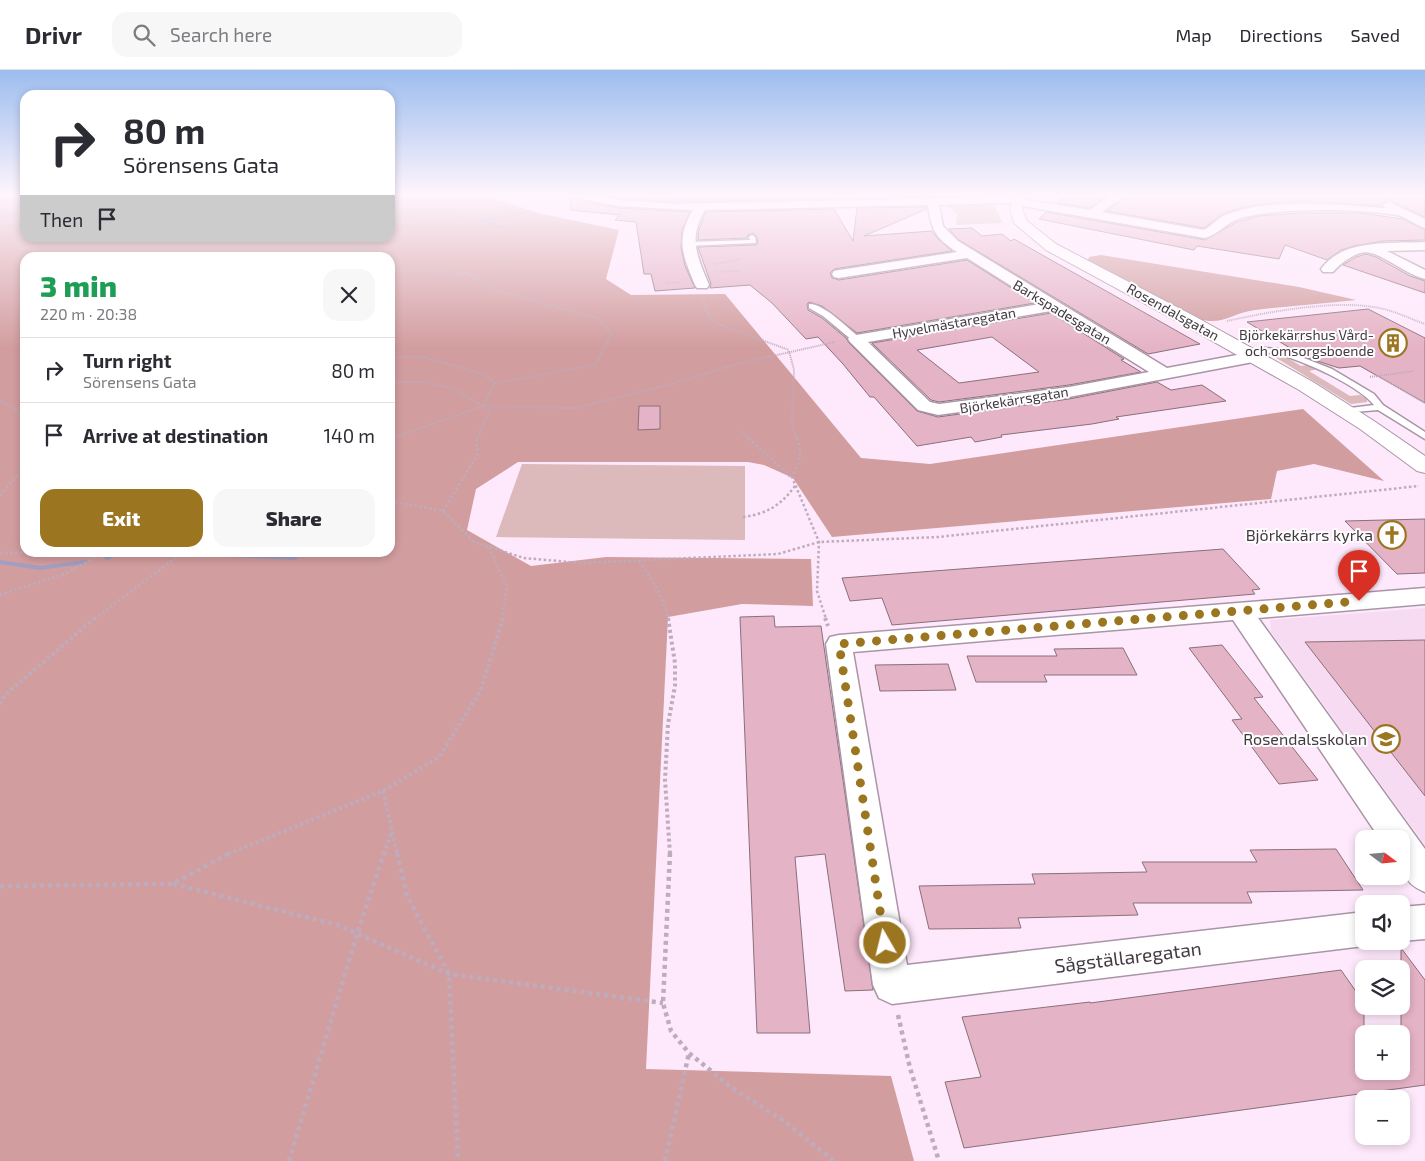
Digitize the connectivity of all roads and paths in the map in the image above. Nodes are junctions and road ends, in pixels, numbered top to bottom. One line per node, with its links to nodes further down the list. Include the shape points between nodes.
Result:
1 (371, 246): 7 (path)
2 (688, 246): 10 (street)
3 (957, 246): 8 (street, Barkspadesgatan)
4 (1050, 246): 24 (street, Rosendalsgatan)
5 (1425, 246): 6 (street)
6 (1372, 249): 11 (street, via 1338,257); 14 (street)
7 (359, 252)
8 (968, 254): 13 (street); 17 (street, Barkspadesgatan)
9 (742, 259): 10 (path)
10 (695, 265): 15 (street)
11 (1328, 268)
12 (395, 270): 31 (path, via 466,273 495,290 597,318 612,334 594,365)
13 (839, 274)
14 (1425, 275)
15 (702, 285): 23 (path, via 703,304 712,320 725,328)
16 (812, 306): 21 (lane, Björkekärrsgatan)
17 (1052, 306): 21 (street, Hyvelmästaregatan); 27 (street, Barkspadesgatan)
18 (1425, 324): 19 (path, via 1376,307 1351,304 1237,318 1226,321)
19 (1228, 325)
20 (1345, 334): 22 (path)
21 (856, 339): 23 (path); 27 (street, Björkekärrsgatan, via 924,406 938,410 1069,392)
22 (1291, 340)
23 (790, 350): 35 (path, via 599,404 576,408); 44 (path, via 794,370 792,424 800,449 800,459)
24 (1249, 355): 27 (street, Björkekärrsgatan); 29 (lane, via 1263,350 1278,351 1329,371); 37 (street, Rosendalsgatan)
25 (395, 357): 31 (path, via 424,357 485,375)
26 (1414, 371): 28 (path)
27 (1163, 373)
28 (1379, 376): 29 (path); 33 (path)
29 (1345, 381): 36 (lane, via 1371,396)
30 (395, 382): 34 (path, via 424,382 455,389)
31 (495, 383): 34 (path)
32 (0, 401): 38 (path, via 16,410)
33 (1425, 403)
34 (483, 406): 35 (path); 41 (path)
35 (491, 406): 49 (path, via 476,442 478,454)
36 (1380, 407): 37 (lane); 40 (lane)
37 (1345, 411): 42 (street, Rosendalsgatan)
38 (20, 416)
39 (742, 432): 44 (path)
40 (1425, 436)
41 (395, 437)
42 (1425, 466)
43 (20, 472): 47 (path)
44 (792, 477): 45 (path)
45 (795, 485): 50 (path, via 778,507); 51 (path)
46 (1425, 485): 51 (path, via 938,538)
47 (0, 496)
48 (395, 502): 49 (path)
49 (443, 511): 52 (path, via 474,542)
50 (743, 517)
51 (819, 542): 57 (path, via 778,554); 61 (path, via 817,590 828,626)
52 (490, 547): 57 (path, via 534,559 581,563); 63 (path, via 507,587 502,622 481,690 439,757)
53 (0, 553): 54 (path)
54 (20, 553)
55 (98, 557): 58 (path, via 37,584)
56 (175, 557): 62 (path, via 113,603 5,695)
57 (638, 561): 76 (path, via 655,583 664,602 675,663 665,780 670,852)
58 (0, 595)
59 (1425, 596): 60 (street)
60 (1239, 610): 61 (street); 65 (street)
61 (839, 644): 75 (street)
62 (0, 704)
63 (383, 791): 64 (path); 68 (path, via 232,852)
64 (392, 830): 73 (path); 74 (path, via 406,896)
65 (1393, 830)
66 (1410, 854): 67 (street)
67 (1425, 876)
68 (172, 884): 69 (path); 73 (path, via 338,925)
69 (0, 886)
70 (1425, 922): 71 (street)
71 (1410, 923)
72 (1355, 930): 75 (street, Sågställaregatan)
73 (357, 934): 74 (path); 78 (path)
74 (449, 974): 76 (path); 79 (path)
75 (892, 985): 82 (path, via 910,1068)
76 (663, 1003): 77 (path, via 671,1031)
77 (689, 1053): 80 (path); 81 (path)
78 (289, 1161)
79 (458, 1161)
80 (665, 1161)
81 (834, 1161)
82 (939, 1161)

